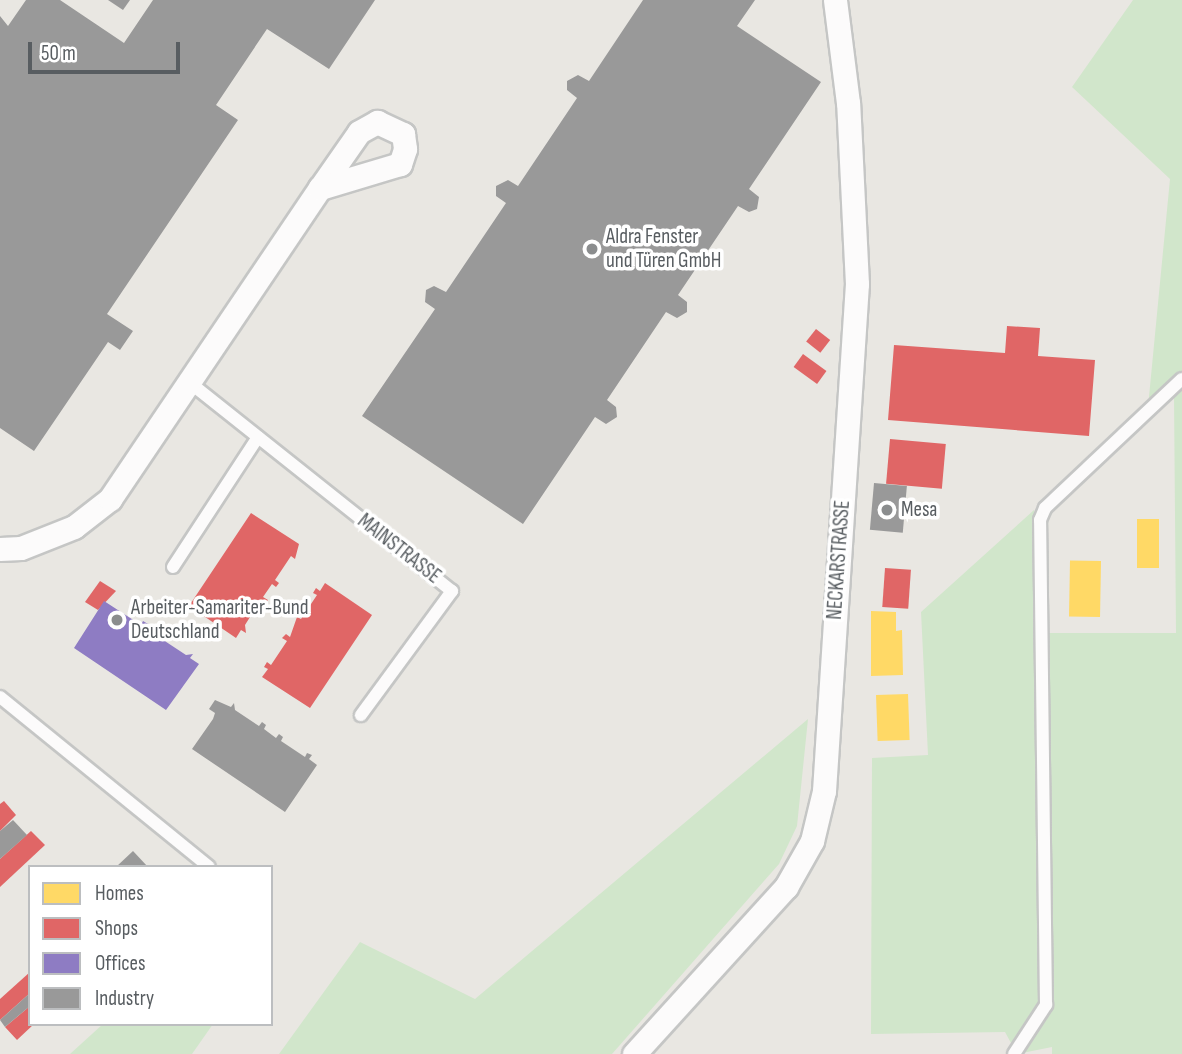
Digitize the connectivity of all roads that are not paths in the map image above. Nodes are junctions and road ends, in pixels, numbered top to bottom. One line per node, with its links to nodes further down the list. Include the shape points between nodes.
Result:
1 (835, 0): 11 (street, NECKARSTRASSE, via 848,103 857,284 824,791 813,841 786,887)
2 (320, 188): 4 (street)
3 (1182, 379): 12 (lane, via 1045,508 1040,520 1046,1005)
4 (189, 382): 5 (lane, MAINSTRASSE); 6 (street, via 110,499 74,527 21,548)
5 (258, 437): 7 (lane); 9 (lane, MAINSTRASSE, via 452,591)
6 (0, 549)
7 (173, 567)
8 (0, 697): 10 (lane)
9 (361, 715)
10 (207, 865)
11 (634, 1054)
12 (1014, 1054)

